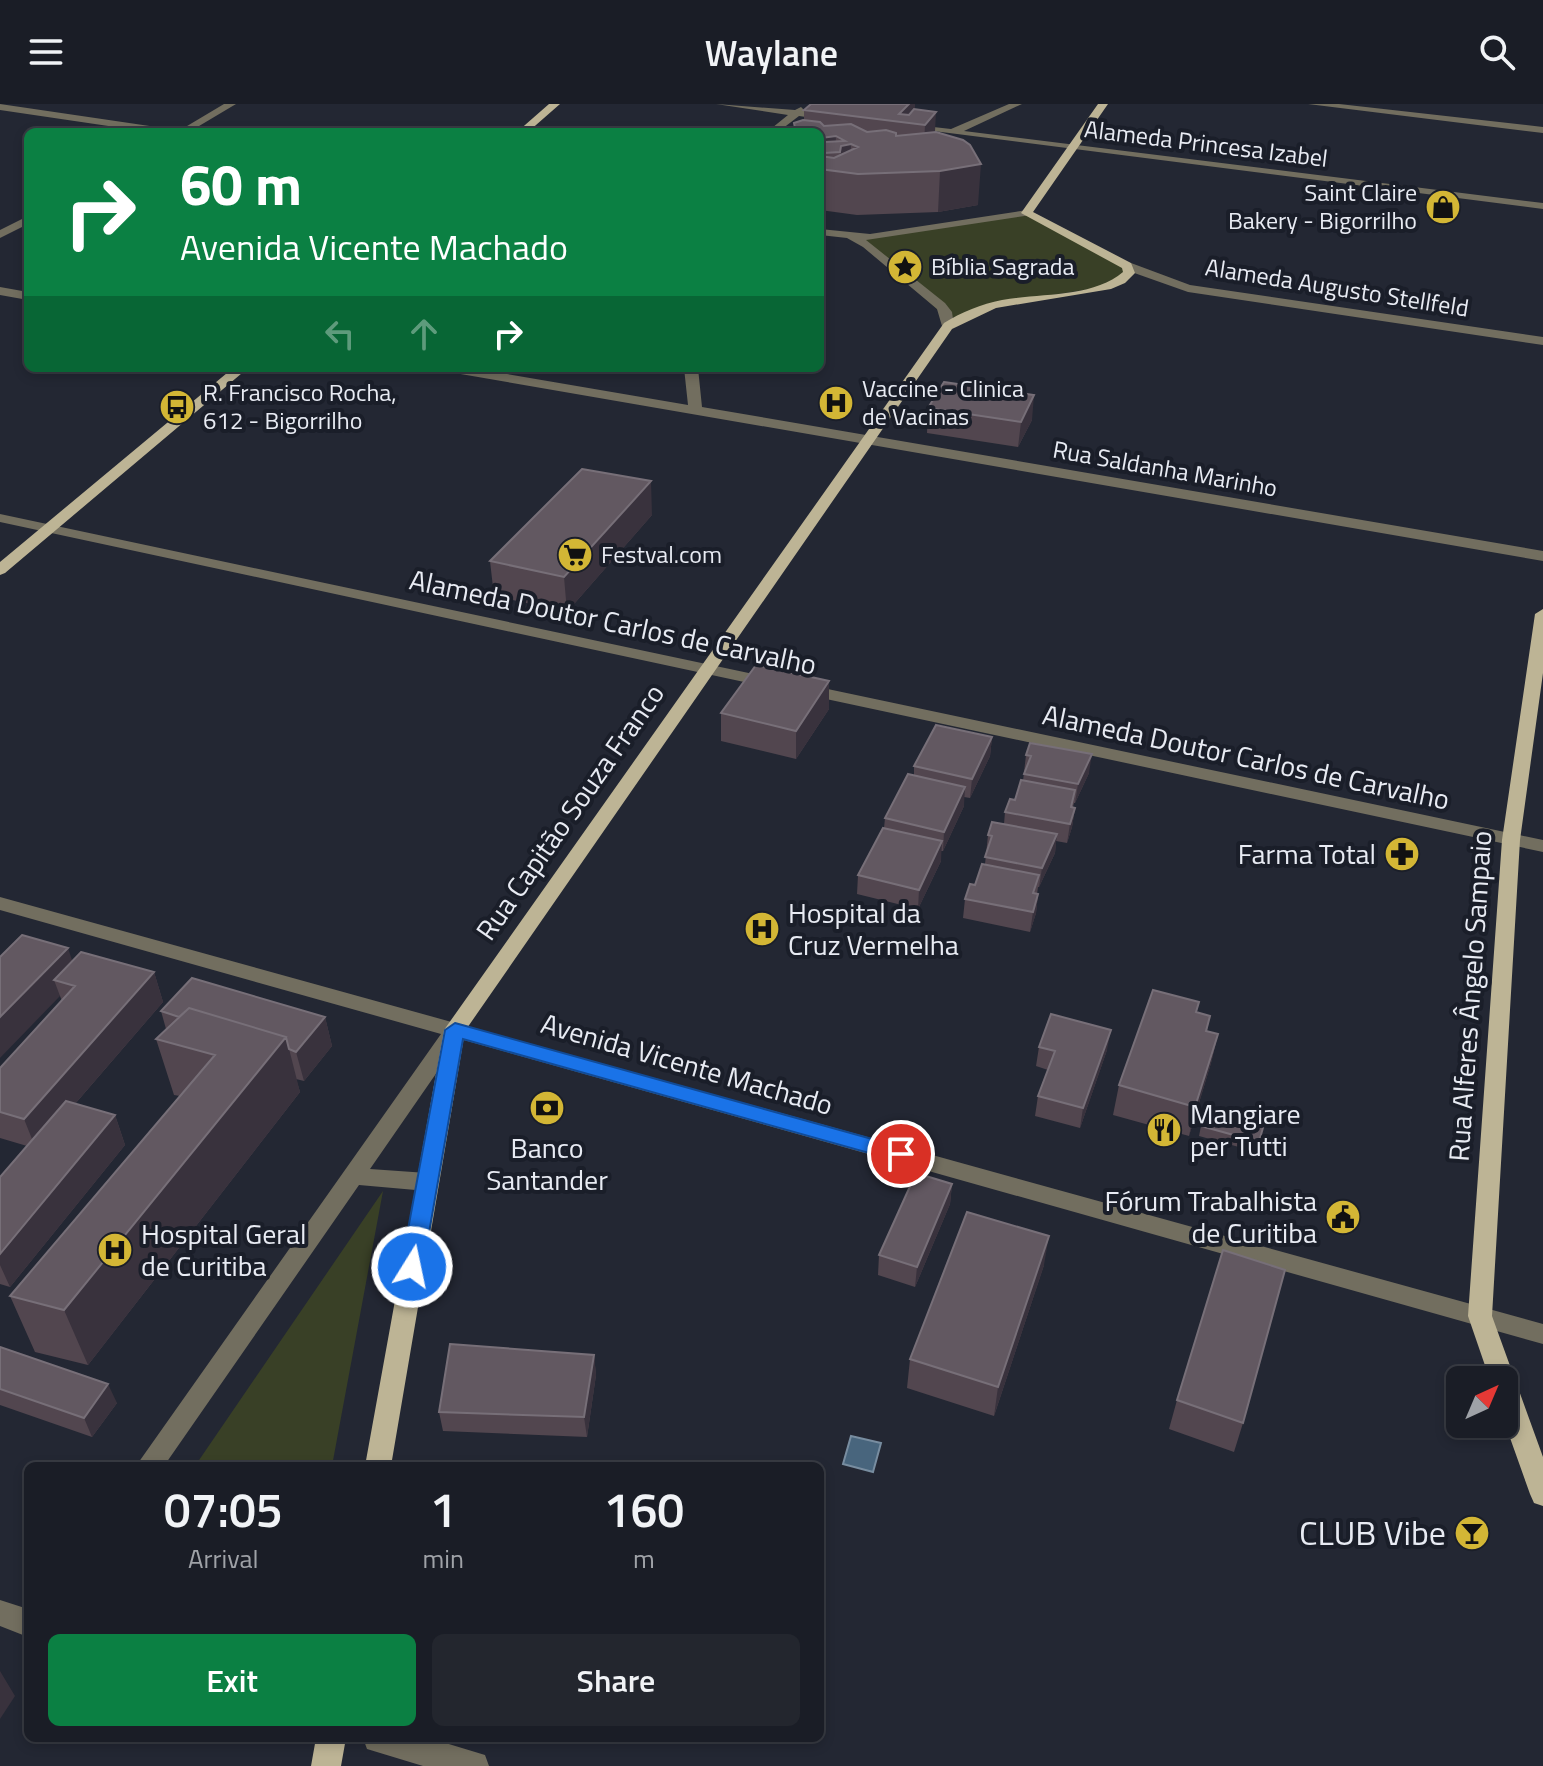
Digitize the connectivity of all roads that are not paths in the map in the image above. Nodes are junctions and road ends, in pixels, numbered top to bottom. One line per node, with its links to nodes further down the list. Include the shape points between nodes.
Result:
1 (231, 104): 13 (street)
2 (555, 104): 14 (main road)
3 (721, 104): 9 (street)
4 (807, 104): 9 (street)
5 (1017, 104): 17 (street)
6 (1103, 104): 18 (main road)
7 (1313, 104): 16 (street)
8 (0, 107): 12 (street)
9 (797, 114): 10 (street); 15 (street)
10 (843, 119)
11 (889, 125): 17 (street, Alameda Princesa Izabel)
12 (143, 128)
13 (189, 128)
14 (527, 128)
15 (778, 128)
16 (1543, 130)
17 (951, 132): 18 (street, Alameda Princesa Izabel)
18 (1073, 147): 19 (street, Alameda Princesa Izabel); 20 (main road)
19 (1543, 206)
20 (1027, 213): 24 (street); 25 (main road)
21 (24, 221): 23 (street)
22 (824, 233): 24 (street)
23 (0, 235)
24 (852, 237): 28 (street, via 941,306)
25 (1127, 266): 28 (main road, via 1126,278 1113,285 1001,303); 29 (street, Alameda Augusto Stellfeld, via 1188,288)
26 (0, 291): 27 (street)
27 (24, 295)
28 (948, 326): 34 (main road, Rua Capitão Souza Franco)
29 (1543, 341)
30 (236, 372): 36 (main road)
31 (472, 372): 33 (street, Rua Saldanha Marinho)
32 (691, 372): 33 (street)
33 (695, 410): 34 (street, Rua Saldanha Marinho)
34 (868, 440): 37 (street, Rua Saldanha Marinho); 40 (main road, Rua Capitão Souza Franco)
35 (0, 518): 36 (street, Alameda Doutor Carlos de Carvalho)
36 (49, 529): 38 (main road); 40 (street, Alameda Doutor Carlos de Carvalho)
37 (1543, 556)
38 (0, 570)
39 (1543, 614): 41 (main road, Rua Alferes Ângelo Sampaio)
40 (707, 669): 41 (street, Alameda Doutor Carlos de Carvalho); 44 (main road, Rua Capitão Souza Franco)
41 (1511, 840): 42 (street, Alameda Doutor Carlos de Carvalho); 47 (main road, Rua Alferes Ângelo Sampaio)
42 (1543, 846)
43 (0, 903): 44 (street, Avenida Vicente Machado)
44 (455, 1030): 45 (street, Rua Capitão Souza Franco); 46 (main road); 47 (street, Avenida Vicente Machado)
45 (352, 1176): 46 (street); 51 (street, Rua Capitão Souza Franco)
46 (427, 1182): 52 (main road)
47 (1480, 1316): 48 (street, Avenida Vicente Machado); 49 (main road, Rua Alferes Ângelo Sampaio)
48 (1543, 1334)
49 (1497, 1366)
50 (1518, 1424): 53 (main road, Rua Alferes Ângelo Sampaio)
51 (152, 1462)
52 (379, 1462)
53 (1543, 1494)
54 (0, 1613): 55 (street)
55 (24, 1622)
56 (330, 1742): 58 (main road)
57 (392, 1742): 59 (street)
58 (326, 1766)
59 (474, 1766)

